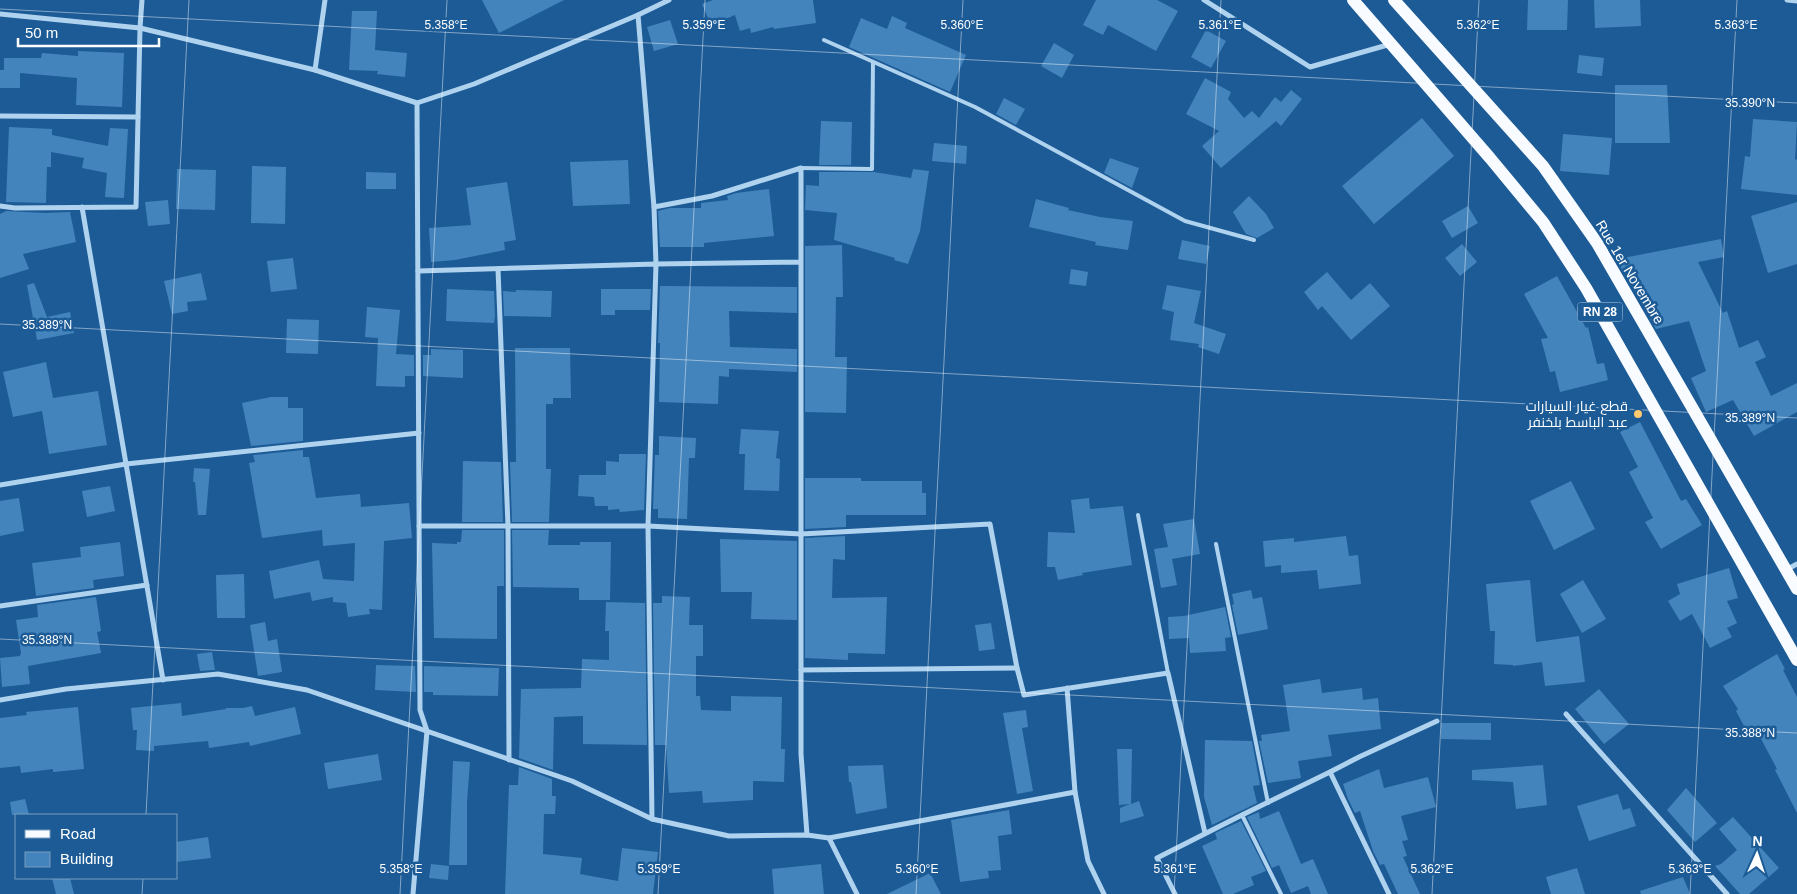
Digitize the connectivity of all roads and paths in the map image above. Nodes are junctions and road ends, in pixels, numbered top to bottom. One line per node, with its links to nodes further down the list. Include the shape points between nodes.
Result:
1 (142, 0): 11 (street)
2 (325, 0): 15 (street)
3 (669, 0): 10 (street)
4 (1204, 0): 13 (street, via 1310,67)
5 (1353, 0): 13 (main road, RN 28)
6 (1394, 0): 37 (main road, Rue 1er Novembre / RN 28, via 1543,166 1597,242)
7 (1787, 0): 8 (street)
8 (1797, 1)
9 (0, 14): 11 (street)
10 (638, 15): 16 (street, via 474,84); 22 (street)
11 (140, 28): 15 (street); 18 (street)
12 (824, 40): 14 (lane)
13 (1391, 44): 41 (main road, RN 28, via 1543,222 1586,288)
14 (874, 62): 19 (lane, via 872,169); 23 (lane, via 975,107 1185,221)
15 (315, 70): 16 (street)
16 (417, 103): 27 (street)
17 (0, 116): 18 (street)
18 (138, 117): 21 (street, via 136,207)
19 (800, 168): 22 (street, via 712,196); 24 (street)
20 (0, 206): 21 (street)
21 (82, 207): 29 (street)
22 (654, 207): 25 (street)
23 (1254, 240)
24 (800, 262): 25 (street); 35 (street)
25 (656, 264): 26 (street); 34 (street)
26 (498, 269): 27 (street); 33 (street)
27 (418, 271): 28 (street)
28 (419, 433): 29 (street); 32 (street)
29 (126, 464): 30 (street); 38 (street)
30 (0, 485)
31 (1138, 514): 44 (lane)
32 (419, 526): 33 (street); 50 (street, via 420,710)
33 (508, 526): 34 (street); 51 (street)
34 (648, 526): 35 (street); 56 (street)
35 (801, 534): 42 (street, via 990,524); 43 (street)
36 (1216, 544): 54 (lane)
37 (1791, 567): 39 (main road, Rue 1er Novembre / RN 28)
38 (147, 585): 40 (street); 45 (street)
39 (1797, 589)
40 (0, 606)
41 (1797, 660)
42 (1017, 668): 43 (street); 46 (street, via 1024,695)
43 (801, 670): 58 (street, via 801,754)
44 (1168, 673): 46 (street); 57 (street)
45 (163, 680): 47 (street, via 66,689); 50 (street, via 218,674 307,690)
46 (1067, 688): 53 (street)
47 (0, 700)
48 (1566, 714): 66 (street)
49 (1437, 721): 52 (street)
50 (426, 731): 51 (street); 60 (street)
51 (509, 760): 56 (street, via 572,781)
52 (1330, 772): 54 (street); 65 (street)
53 (1075, 792): 59 (street); 62 (street, via 1088,861)
54 (1268, 803): 55 (street)
55 (1242, 815): 57 (street); 64 (lane)
56 (652, 819): 58 (street, via 729,836)
57 (1205, 833): 63 (street, via 1158,858)
58 (807, 836): 59 (street)
59 (830, 838): 61 (street)
60 (412, 894)
61 (857, 894)
62 (1104, 894)
63 (1175, 894)
64 (1280, 894)
65 (1390, 894)
66 (1726, 894)

